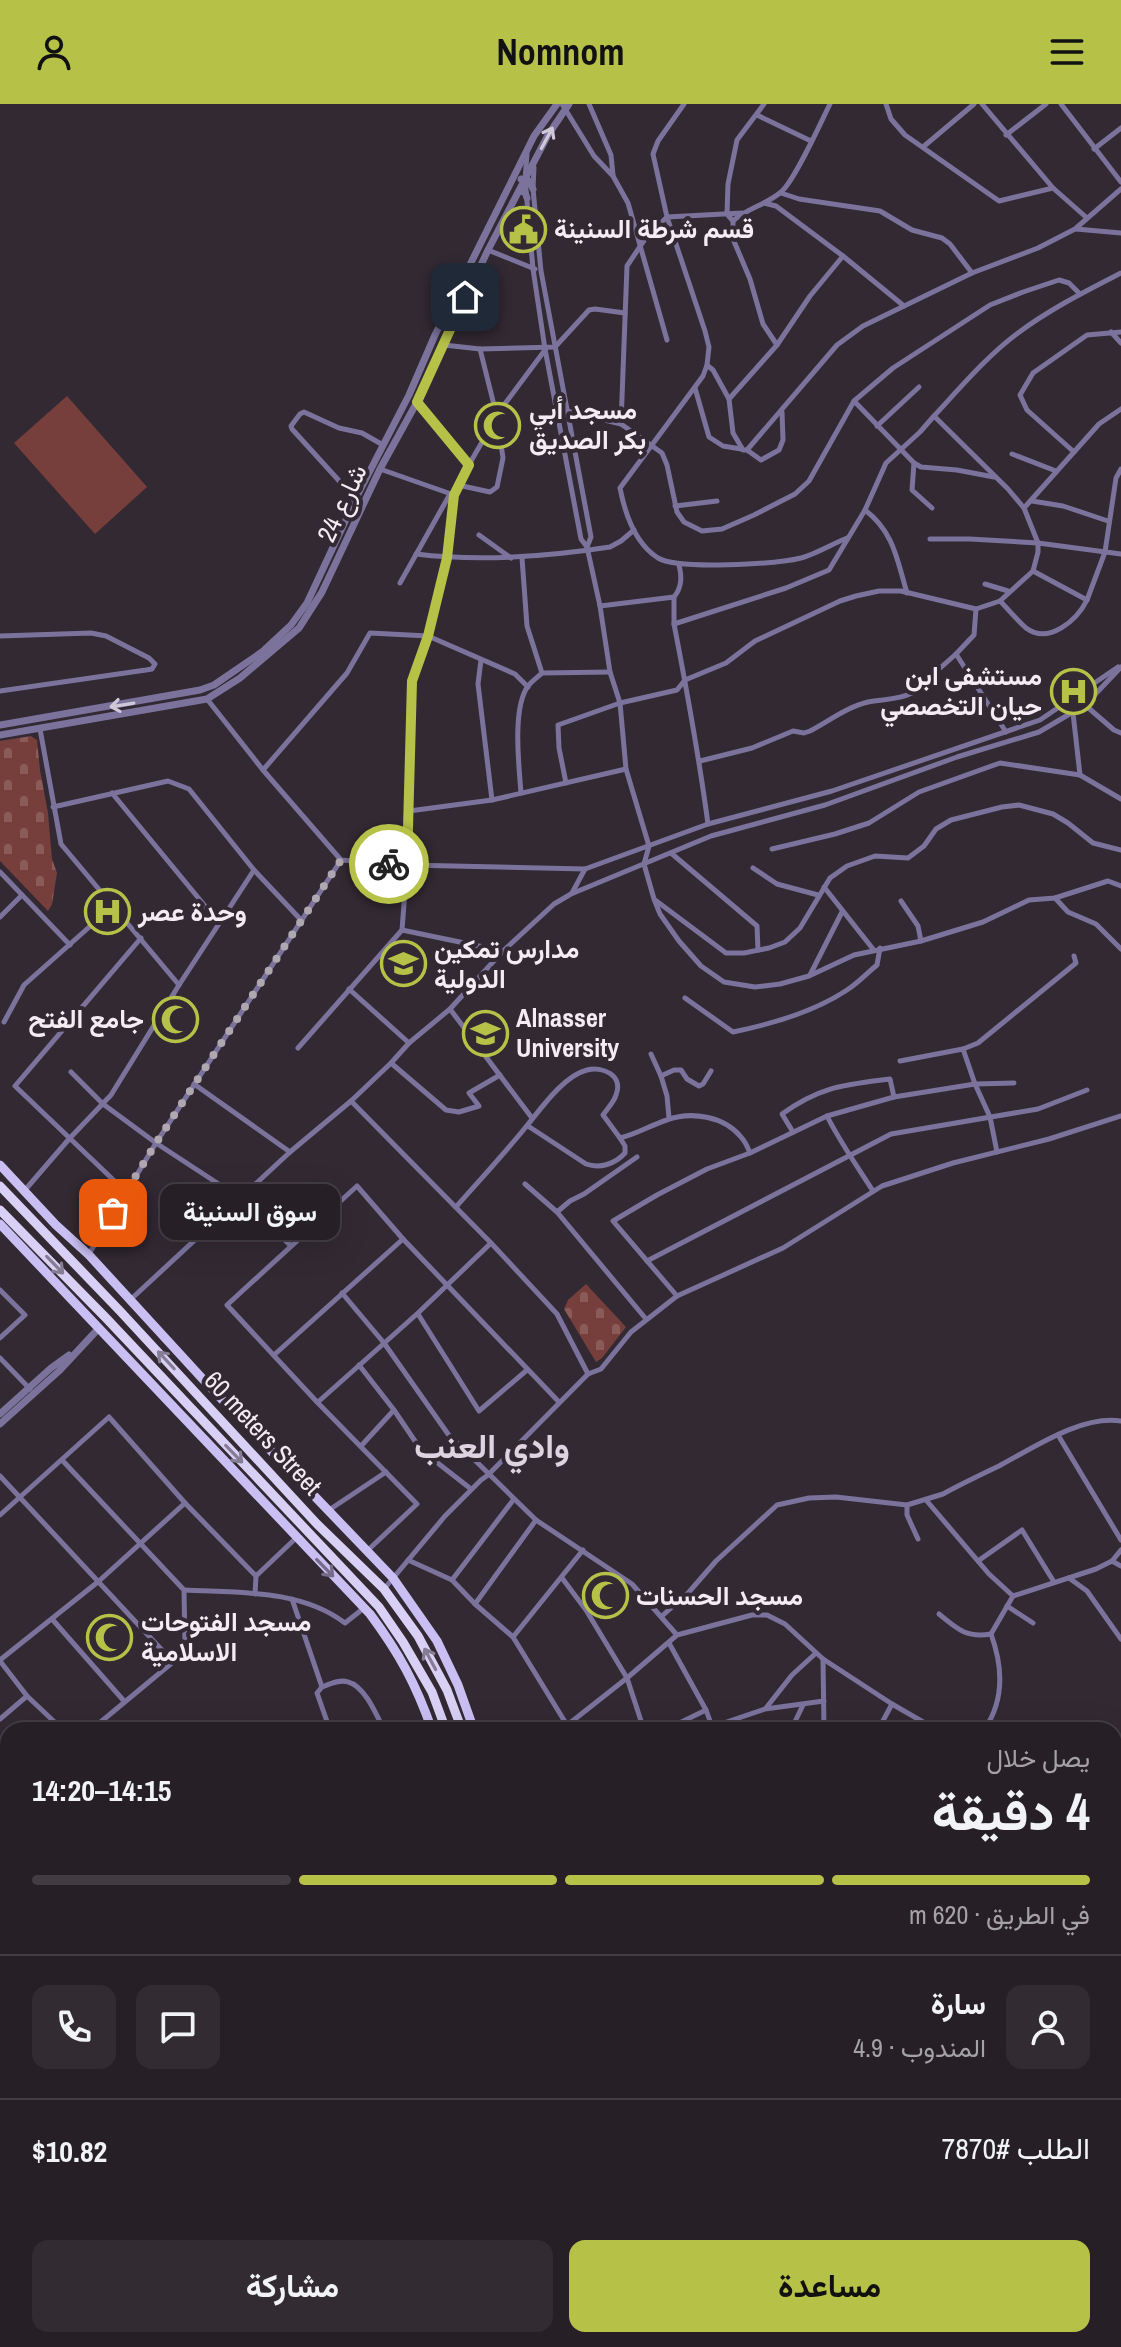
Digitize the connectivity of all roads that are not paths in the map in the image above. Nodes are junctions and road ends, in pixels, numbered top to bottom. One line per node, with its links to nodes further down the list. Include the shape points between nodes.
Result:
1 (589, 104): 19 (street, via 611,155)
2 (684, 104): 32 (street, via 653,154)
3 (764, 104): 11 (street)
4 (830, 104): 14 (street)
5 (886, 104): 15 (street, via 891,119)
6 (974, 104): 15 (street)
7 (982, 104): 13 (street)
8 (1046, 104): 13 (street)
9 (1061, 104): 17 (street)
10 (563, 105): 16 (street, شارع 24); 18 (street, شارع 24, one-way to 10); 19 (street, via 594,156)
11 (757, 115): 14 (street); 31 (street, via 737,140)
12 (1121, 128): 17 (street)
13 (1006, 135): 23 (street)
14 (811, 141): 27 (street)
15 (923, 147): 23 (street, via 999,201)
16 (528, 149): 20 (street); 22 (street, شارع 24)
17 (1094, 149): 21 (street)
18 (534, 162): 20 (street, شارع 24); 24 (street)
19 (613, 176): 37 (street)
20 (525, 179): 22 (street); 24 (street); 26 (street, شارع 24); 28 (street)
21 (1121, 182)
22 (510, 186): 70 (street, شارع 24)
23 (1053, 188): 33 (street)
24 (533, 189): 28 (street)
25 (1121, 189): 33 (street)
26 (519, 191): 28 (street); 38 (street, شارع 24)
27 (781, 193): 29 (street); 42 (street, via 880,211 912,230 942,238)
28 (529, 201): 40 (street); 41 (street)
29 (764, 203): 30 (street); 39 (street, via 776,206)
30 (742, 213): 31 (street); 34 (street)
31 (727, 214): 32 (street); 34 (street)
32 (667, 217): 37 (street); 56 (street, via 705,331)
33 (1087, 218): 35 (street)
34 (733, 221): 52 (street, via 733,239 763,324)
35 (1075, 229): 36 (street); 42 (street)
36 (1121, 233)
37 (641, 245): 46 (street, via 627,266); 49 (street)
38 (488, 250): 40 (street); 51 (street, شارع 24)
39 (843, 256): 45 (street); 52 (street)
40 (533, 269): 41 (street); 55 (street)
41 (541, 271): 53 (street)
42 (972, 273): 45 (street)
43 (1121, 273): 44 (street)
44 (1080, 294): 60 (street, via 1059,280 990,305 893,368); 65 (street, via 1014,336)
45 (904, 306): 64 (street, via 837,345)
46 (625, 313): 53 (street, via 589,310); 67 (street)
47 (1111, 332): 48 (street); 50 (street); 73 (street, via 1087,335 1033,373 1020,395 1027,410)
48 (1121, 332)
49 (667, 340)
50 (1121, 343)
51 (443, 345): 54 (street); 61 (street, شارع 24)
52 (777, 345): 59 (street)
53 (555, 347): 55 (street); 63 (street)
54 (480, 349): 55 (street); 66 (street)
55 (545, 349): 66 (street); 96 (street)
56 (707, 365): 57 (street); 59 (street)
57 (695, 387): 69 (street); 71 (street, via 709,437)
58 (919, 387): 68 (street)
59 (729, 399): 71 (street, via 733,433)
60 (854, 401): 68 (street); 86 (street, via 809,481 795,494 709,532 688,525)
61 (417, 402): 76 (street); 77 (street, شارع 24)
62 (1121, 409): 73 (street)
63 (567, 411): 67 (street); 96 (street, via 591,537)
64 (782, 411): 71 (street); 71 (street, via 779,450 761,460)
65 (934, 416): 72 (street); 80 (street)
66 (497, 417): 76 (street); 81 (street, via 503,458 497,487 490,492)
67 (621, 424): 69 (street)
68 (877, 426): 72 (street)
69 (653, 444): 86 (street, via 665,458); 91 (street, via 620,488)
70 (383, 445): 83 (street, شارع 24); 83 (street, via 304,412 291,426)
71 (745, 450)
72 (900, 451): 75 (street); 89 (street, via 886,463)
73 (1074, 452): 79 (street)
74 (1012, 454): 79 (street)
75 (914, 463): 80 (street); 87 (street, via 912,490)
76 (469, 465): 81 (street)
77 (380, 469): 82 (street); 125 (street, شارع 24, via 308,617 267,658)
78 (1121, 469): 90 (street)
79 (1056, 471): 85 (street)
80 (995, 477): 88 (street)
81 (458, 485): 82 (street)
82 (452, 494): 98 (street); 100 (street)
83 (357, 496): 129 (street, شارع 24, one-way to 129, via 299,616 262,652 214,685)
84 (717, 501): 86 (street)
85 (1031, 501): 88 (street); 90 (street)
86 (675, 506)
87 (932, 508)
88 (1024, 508): 95 (street)
89 (865, 510): 93 (street); 108 (street, via 893,544)
90 (1108, 521): 97 (street)
91 (634, 530): 96 (street, via 615,545); 103 (street, via 661,560)
92 (479, 535): 101 (street)
93 (848, 538): 103 (street, via 801,558); 114 (street, via 829,570)
94 (930, 539): 95 (street)
95 (1038, 543): 97 (street); 104 (street)
96 (587, 549): 102 (street); 112 (street)
97 (1105, 552): 99 (street); 110 (street)
98 (416, 554): 100 (street); 105 (street)
99 (1121, 554)
100 (447, 558): 101 (street); 116 (street)
101 (512, 558): 102 (street)
102 (522, 558): 121 (street, via 527,626)
103 (679, 565): 109 (street, via 681,581)
104 (1033, 571): 107 (street); 110 (street)
105 (400, 583)
106 (985, 584): 107 (street)
107 (1009, 591): 111 (street)
108 (907, 593): 113 (street); 122 (street, via 879,591 840,601)
109 (674, 597): 112 (street); 114 (street)
110 (1087, 600): 111 (street, via 1068,623 1038,633)
111 (1000, 601): 113 (street)
112 (600, 606): 120 (street)
113 (976, 609): 117 (street, via 974,635)
114 (674, 624): 122 (street)
115 (0, 636): 124 (street, via 91,633 155,664 152,669)
116 (428, 636): 118 (street); 138 (street, via 370,633 347,673); 146 (street, via 412,681)
117 (956, 654): 131 (street); 136 (street, via 904,697 866,703 810,731 793,731)
118 (481, 660): 123 (street, via 515,674); 144 (street, via 478,684)
119 (1121, 666): 127 (street); 131 (street, via 1040,720)
120 (610, 672): 121 (street); 126 (street)
121 (542, 673): 123 (street)
122 (685, 680): 126 (street, via 677,690); 136 (street)
123 (528, 687): 142 (street, via 518,734)
124 (0, 691)
125 (207, 699): 130 (street, شارع 24); 138 (street)
126 (620, 703): 137 (street); 140 (street, via 558,725)
127 (1085, 705): 128 (street); 132 (street)
128 (1073, 713): 135 (street, via 1039,732); 139 (street)
129 (0, 725)
130 (40, 729): 133 (street, شارع 24); 145 (street)
131 (1006, 732): 134 (street)
132 (1121, 733)
133 (0, 735)
134 (974, 742): 135 (street); 147 (street, via 832,791)
135 (976, 751): 151 (street)
136 (700, 761): 147 (street)
137 (626, 769): 140 (street); 148 (street)
138 (263, 770): 152 (street)
139 (1080, 775): 143 (street); 149 (street, via 1000,763 919,792 869,823)
140 (566, 783): 142 (street)
141 (112, 793): 145 (street); 157 (street, via 168,781 189,789); 171 (street)
142 (521, 793): 144 (street)
143 (1121, 799)
144 (492, 800): 146 (street)
145 (53, 807): 167 (street, via 61,844)
146 (409, 811): 154 (street)
147 (708, 824): 148 (street)
148 (649, 846): 153 (street); 156 (street)
149 (772, 849)
150 (1121, 850): 160 (street, via 1093,843 1053,814 1019,805 1002,807 951,820 908,858 875,856 847,866)
151 (671, 853): 153 (street); 179 (street, via 757,926)
152 (341, 860): 154 (street); 170 (street)
153 (644, 864): 161 (street); 165 (street)
154 (407, 865): 156 (street); 172 (street)
155 (753, 868): 163 (street, via 777,884)
156 (585, 869): 161 (street)
157 (254, 870): 170 (street); 171 (street)
158 (0, 872): 162 (street)
159 (1121, 886): 164 (street, via 1108,881)
160 (824, 887): 163 (street); 168 (street)
161 (571, 894): 180 (street)
162 (22, 895): 169 (street); 175 (street)
163 (818, 895): 179 (street, via 800,928 785,942)
164 (1055, 898): 174 (street, via 1029,900 983,922); 178 (street, via 1068,912 1096,924)
165 (654, 899): 179 (street, via 726,953); 182 (street, via 679,941 724,982 755,987)
166 (901, 901): 174 (street, via 918,926)
167 (114, 905): 173 (street); 175 (street)
168 (842, 912): 177 (street); 182 (street)
169 (0, 917)
170 (302, 921): 199 (street)
171 (219, 923): 183 (street)
172 (402, 930): 180 (street); 184 (street)
173 (141, 938): 183 (street); 213 (street, via 15,1086)
174 (921, 941): 176 (street)
175 (70, 945): 187 (street, via 24,985)
176 (880, 948): 177 (street); 185 (street, via 877,965 848,989 815,1008 758,1026 733,1032)
177 (873, 949): 182 (street)
178 (1121, 949)
179 (758, 950)
180 (503, 951): 186 (street)
181 (1074, 956): 190 (street, via 1076,963 978,1043)
182 (809, 976)
183 (179, 985): 204 (street)
184 (349, 989): 188 (street); 189 (street)
185 (685, 998)
186 (450, 1009): 188 (street); 196 (street)
187 (4, 1022)
188 (409, 1043): 193 (street)
189 (298, 1048)
190 (963, 1049): 192 (street); 200 (street)
191 (651, 1054): 197 (street)
192 (900, 1061)
193 (391, 1063): 196 (street, via 446,1110 459,1112 479,1106 469,1093); 203 (street)
194 (711, 1071): 197 (street, via 699,1086 681,1070)
195 (71, 1072): 204 (street)
196 (500, 1075): 208 (street)
197 (661, 1076): 209 (street)
198 (1014, 1083): 200 (street)
199 (194, 1084): 214 (street); 215 (street)
200 (975, 1084): 202 (street); 207 (street)
201 (1087, 1090): 207 (street, via 1038,1109)
202 (894, 1097): 205 (street); 211 (street, via 890,1079 826,1090 782,1114)
203 (351, 1101): 215 (street); 227 (street)
204 (103, 1104): 213 (street); 214 (street)
205 (827, 1116): 211 (street); 218 (street)
206 (1121, 1116): 216 (street)
207 (990, 1117): 216 (street); 218 (street, via 891,1134)
208 (532, 1118): 210 (street); 212 (street, via 583,1070 601,1068 617,1086 603,1115)
209 (669, 1118): 212 (street); 217 (street, via 706,1116 742,1137)
210 (528, 1126): 212 (street, via 596,1167 625,1153); 227 (street)
211 (793, 1132): 217 (street)
212 (620, 1138)
213 (69, 1139): 223 (street); 224 (street)
214 (156, 1143): 224 (street); 226 (street)
215 (290, 1152): 226 (street)
216 (997, 1152): 225 (street)
217 (750, 1153): 237 (street, via 707,1169 613,1221)
218 (851, 1154): 225 (street); 237 (street)
219 (637, 1157): 229 (street)
220 (0, 1165): 223 (main road, 60 meters Street)
221 (525, 1184): 229 (street)
222 (0, 1186): 255 (highway, 60 meters Street, one-way to 222)
223 (24, 1191): 236 (main road, 60 meters Street)
224 (125, 1191): 236 (street)
225 (873, 1191): 241 (street, via 783,1248)
226 (240, 1198): 235 (street); 242 (street)
227 (456, 1207): 233 (street)
228 (0, 1210): 231 (highway, 60 meters Street)
229 (557, 1212): 244 (street)
230 (0, 1224): 234 (main road, 60 meters Street)
231 (29, 1238): 234 (highway); 259 (highway, 60 meters Street, one-way to 259)
232 (403, 1239): 235 (street, via 357,1186); 238 (street); 240 (street)
233 (491, 1243): 238 (street); 252 (street, via 557,1314)
234 (21, 1246): 245 (main road, 60 meters Street)
235 (291, 1246): 248 (street, via 227,1305)
236 (89, 1255): 242 (main road, 60 meters Street)
237 (647, 1261): 241 (street)
238 (448, 1285): 243 (street); 251 (street)
239 (0, 1290): 246 (street, via 25,1315)
240 (342, 1293): 247 (street); 248 (street)
241 (677, 1296): 244 (street)
242 (129, 1301): 253 (main road, 60 meters Street)
243 (418, 1313): 247 (street); 251 (street, via 479,1411)
244 (646, 1319): 252 (street, via 601,1369)
245 (99, 1328): 254 (street); 261 (main road, 60 meters Street)
246 (0, 1338)
247 (384, 1343): 250 (street); 268 (street, via 448,1434)
248 (274, 1355): 256 (street)
249 (0, 1358): 254 (street)
250 (359, 1365): 256 (street); 258 (street)
251 (527, 1370): 257 (street)
252 (588, 1374): 257 (street)
253 (211, 1388): 255 (highway); 276 (main road, 60 meters Street)
254 (32, 1390): 260 (street); 263 (street)
255 (201, 1398): 297 (highway, 60 meters Street)
256 (317, 1402): 265 (street)
257 (559, 1402): 268 (street)
258 (394, 1410): 265 (street); 270 (street, via 421,1450)
259 (193, 1411): 261 (highway); 304 (highway, 60 meters Street, one-way to 304)
260 (0, 1414)
261 (185, 1419): 279 (main road, 60 meters Street)
262 (1121, 1421): 264 (street)
263 (0, 1424)
264 (1058, 1435): 273 (street); 281 (street)
265 (361, 1446): 267 (street)
266 (62, 1460): 271 (street); 274 (street, via 109,1417); 282 (street)
267 (386, 1472): 276 (street); 285 (street, via 417,1504)
268 (488, 1475): 270 (street); 272 (street)
269 (0, 1476): 271 (street)
270 (471, 1489): 286 (street)
271 (20, 1498): 277 (street); 295 (street)
272 (514, 1499): 278 (street); 294 (street)
273 (926, 1500): 275 (street); 287 (street)
274 (185, 1503): 282 (street); 290 (street)
275 (907, 1505): 280 (street); 307 (street, via 836,1497 777,1505)
276 (328, 1511): 285 (main road, 60 meters Street)
277 (0, 1515)
278 (536, 1520): 283 (street); 302 (street)
279 (296, 1538): 290 (street); 305 (main road, 60 meters Street, one-way to 305)
280 (918, 1539)
281 (1121, 1540)
282 (141, 1543): 295 (street); 298 (street)
283 (583, 1550): 292 (street); 307 (street, via 632,1584)
284 (1121, 1550): 288 (street)
285 (367, 1551): 291 (main road, 60 meters Street)
286 (408, 1560): 291 (street); 294 (street)
287 (978, 1561): 296 (street, via 1022,1530); 300 (street)
288 (1112, 1561): 289 (street); 293 (street)
289 (1121, 1566)
290 (256, 1576): 299 (street)
291 (393, 1578): 297 (street); 336 (main road, 60 meters Street, via 437,1641)
292 (562, 1578): 312 (street); 319 (street)
293 (1068, 1578): 296 (street); 313 (street, via 1087,1591)
294 (452, 1580): 302 (street)
295 (99, 1581): 308 (street); 318 (street)
296 (1054, 1582): 300 (street)
297 (384, 1589): 335 (highway, 60 meters Street, one-way to 297, via 418,1636)
298 (184, 1590): 299 (street); 318 (street, via 185,1646)
299 (255, 1594): 301 (street)
300 (1013, 1596): 303 (street)
301 (292, 1599): 305 (street, via 328,1610 345,1623); 320 (street)
302 (475, 1604): 312 (street)
303 (1007, 1606): 309 (street); 310 (street)
304 (379, 1607): 305 (highway); 334 (highway, 60 meters Street, via 432,1692)
305 (367, 1611): 333 (main road, 60 meters Street, via 396,1648)
306 (939, 1614): 310 (street, via 974,1637)
307 (662, 1616): 311 (street)
308 (52, 1619): 317 (street); 322 (street)
309 (1033, 1623)
310 (991, 1634): 347 (street, via 1000,1658 1000,1686)
311 (677, 1635): 314 (street); 315 (street, via 767,1615)
312 (513, 1637): 337 (street)
313 (1121, 1639)
314 (669, 1643): 319 (street); 327 (street)
315 (816, 1653): 316 (street); 326 (street)
316 (823, 1659): 323 (street); 325 (street)
317 (0, 1661): 321 (street)
318 (173, 1662): 322 (street)
319 (627, 1678): 338 (street); 339 (street)
320 (322, 1687): 331 (street, via 317,1693); 332 (street, via 351,1682)
321 (27, 1696): 328 (street); 329 (street)
322 (124, 1701): 330 (street)
323 (824, 1701): 324 (street); 344 (street)
324 (804, 1704): 326 (street); 343 (street)
325 (892, 1704): 345 (street); 346 (street)
326 (765, 1709): 342 (street)
327 (706, 1710): 340 (street); 341 (street)
328 (0, 1719)
329 (55, 1722)
330 (100, 1722)
331 (327, 1722)
332 (379, 1722)
333 (429, 1722)
334 (443, 1722)
335 (459, 1722)
336 (471, 1722)
337 (567, 1722)
338 (576, 1722)
339 (641, 1722)
340 (681, 1722)
341 (710, 1722)
342 (731, 1722)
343 (795, 1722)
344 (824, 1722)
345 (882, 1722)
346 (923, 1722)
347 (989, 1722)

